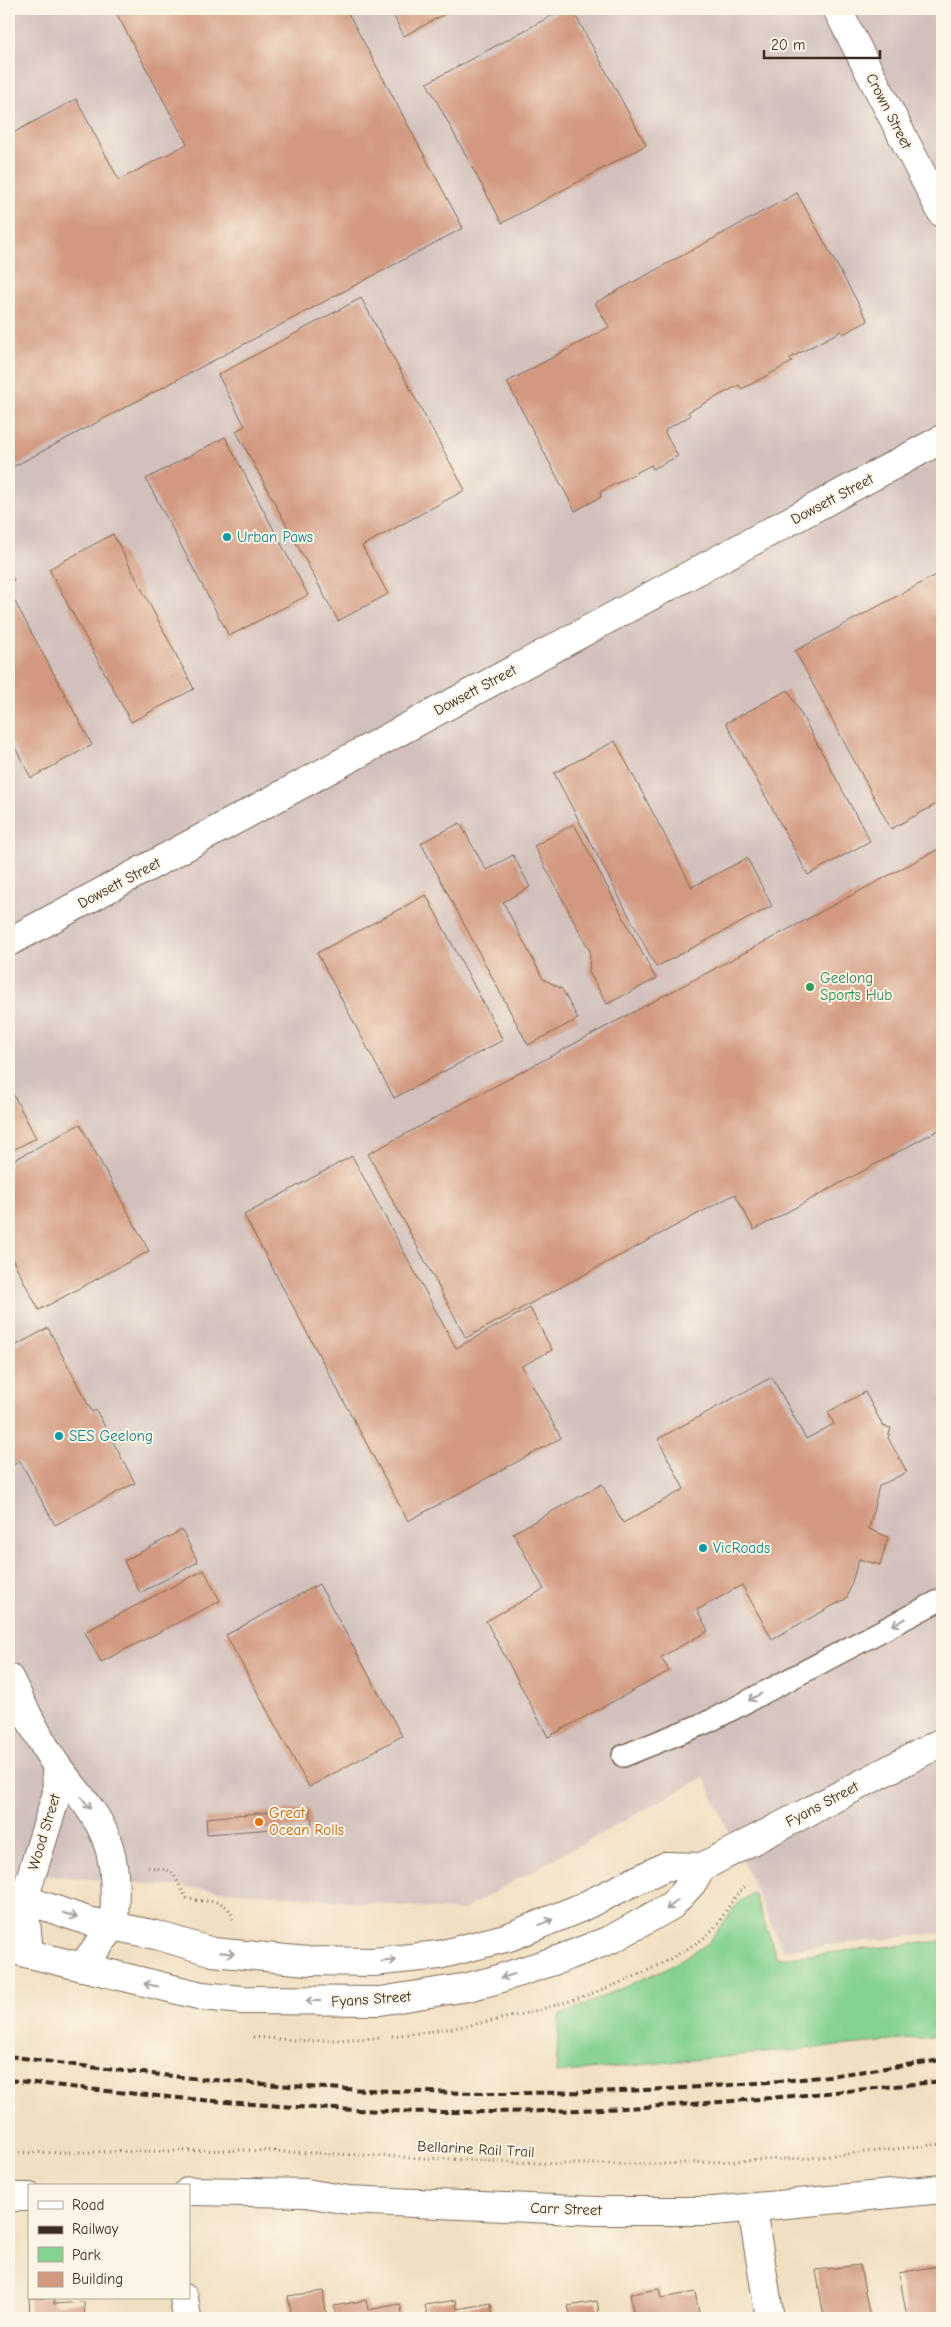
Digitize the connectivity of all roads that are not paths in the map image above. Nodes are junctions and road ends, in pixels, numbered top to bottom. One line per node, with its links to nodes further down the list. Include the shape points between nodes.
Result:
1 (837, 9): 2 (street, Crown Street)
2 (942, 213)
3 (942, 439): 4 (street, Dowsett Street)
4 (9, 942)
5 (942, 1599): 8 (lane, one-way to 8, via 710,1720)
6 (9, 1678): 9 (street, Wood Street)
7 (942, 1742): 10 (street, Fyans Street)
8 (624, 1756)
9 (56, 1765): 11 (street, Wood Street, via 57,1793); 12 (street, Wood Street, one-way to 12, via 95,1816 112,1851 116,1890)
10 (702, 1867): 12 (street, Fyans Street, one-way to 10, via 213,1952 249,1956 349,1962 417,1958 509,1936 580,1908 666,1866); 14 (street, Fyans Street, one-way to 14, via 671,1906 612,1939 495,1980 411,1997 352,2001 229,1999 169,1989)
11 (16, 1896): 12 (street, Fyans Street, one-way to 12, via 88,1921); 13 (street)
12 (114, 1926): 14 (street)
13 (19, 1952): 14 (street, Fyans Street)
14 (81, 1967)
15 (942, 2190): 19 (street, Carr Street)
16 (190, 2192): 19 (street, Carr Street, via 306,2193 348,2200 597,2211)
17 (9, 2197): 18 (street)
18 (28, 2197)
19 (752, 2209): 22 (street)
20 (184, 2300): 21 (street)
21 (187, 2318)
22 (770, 2318)

